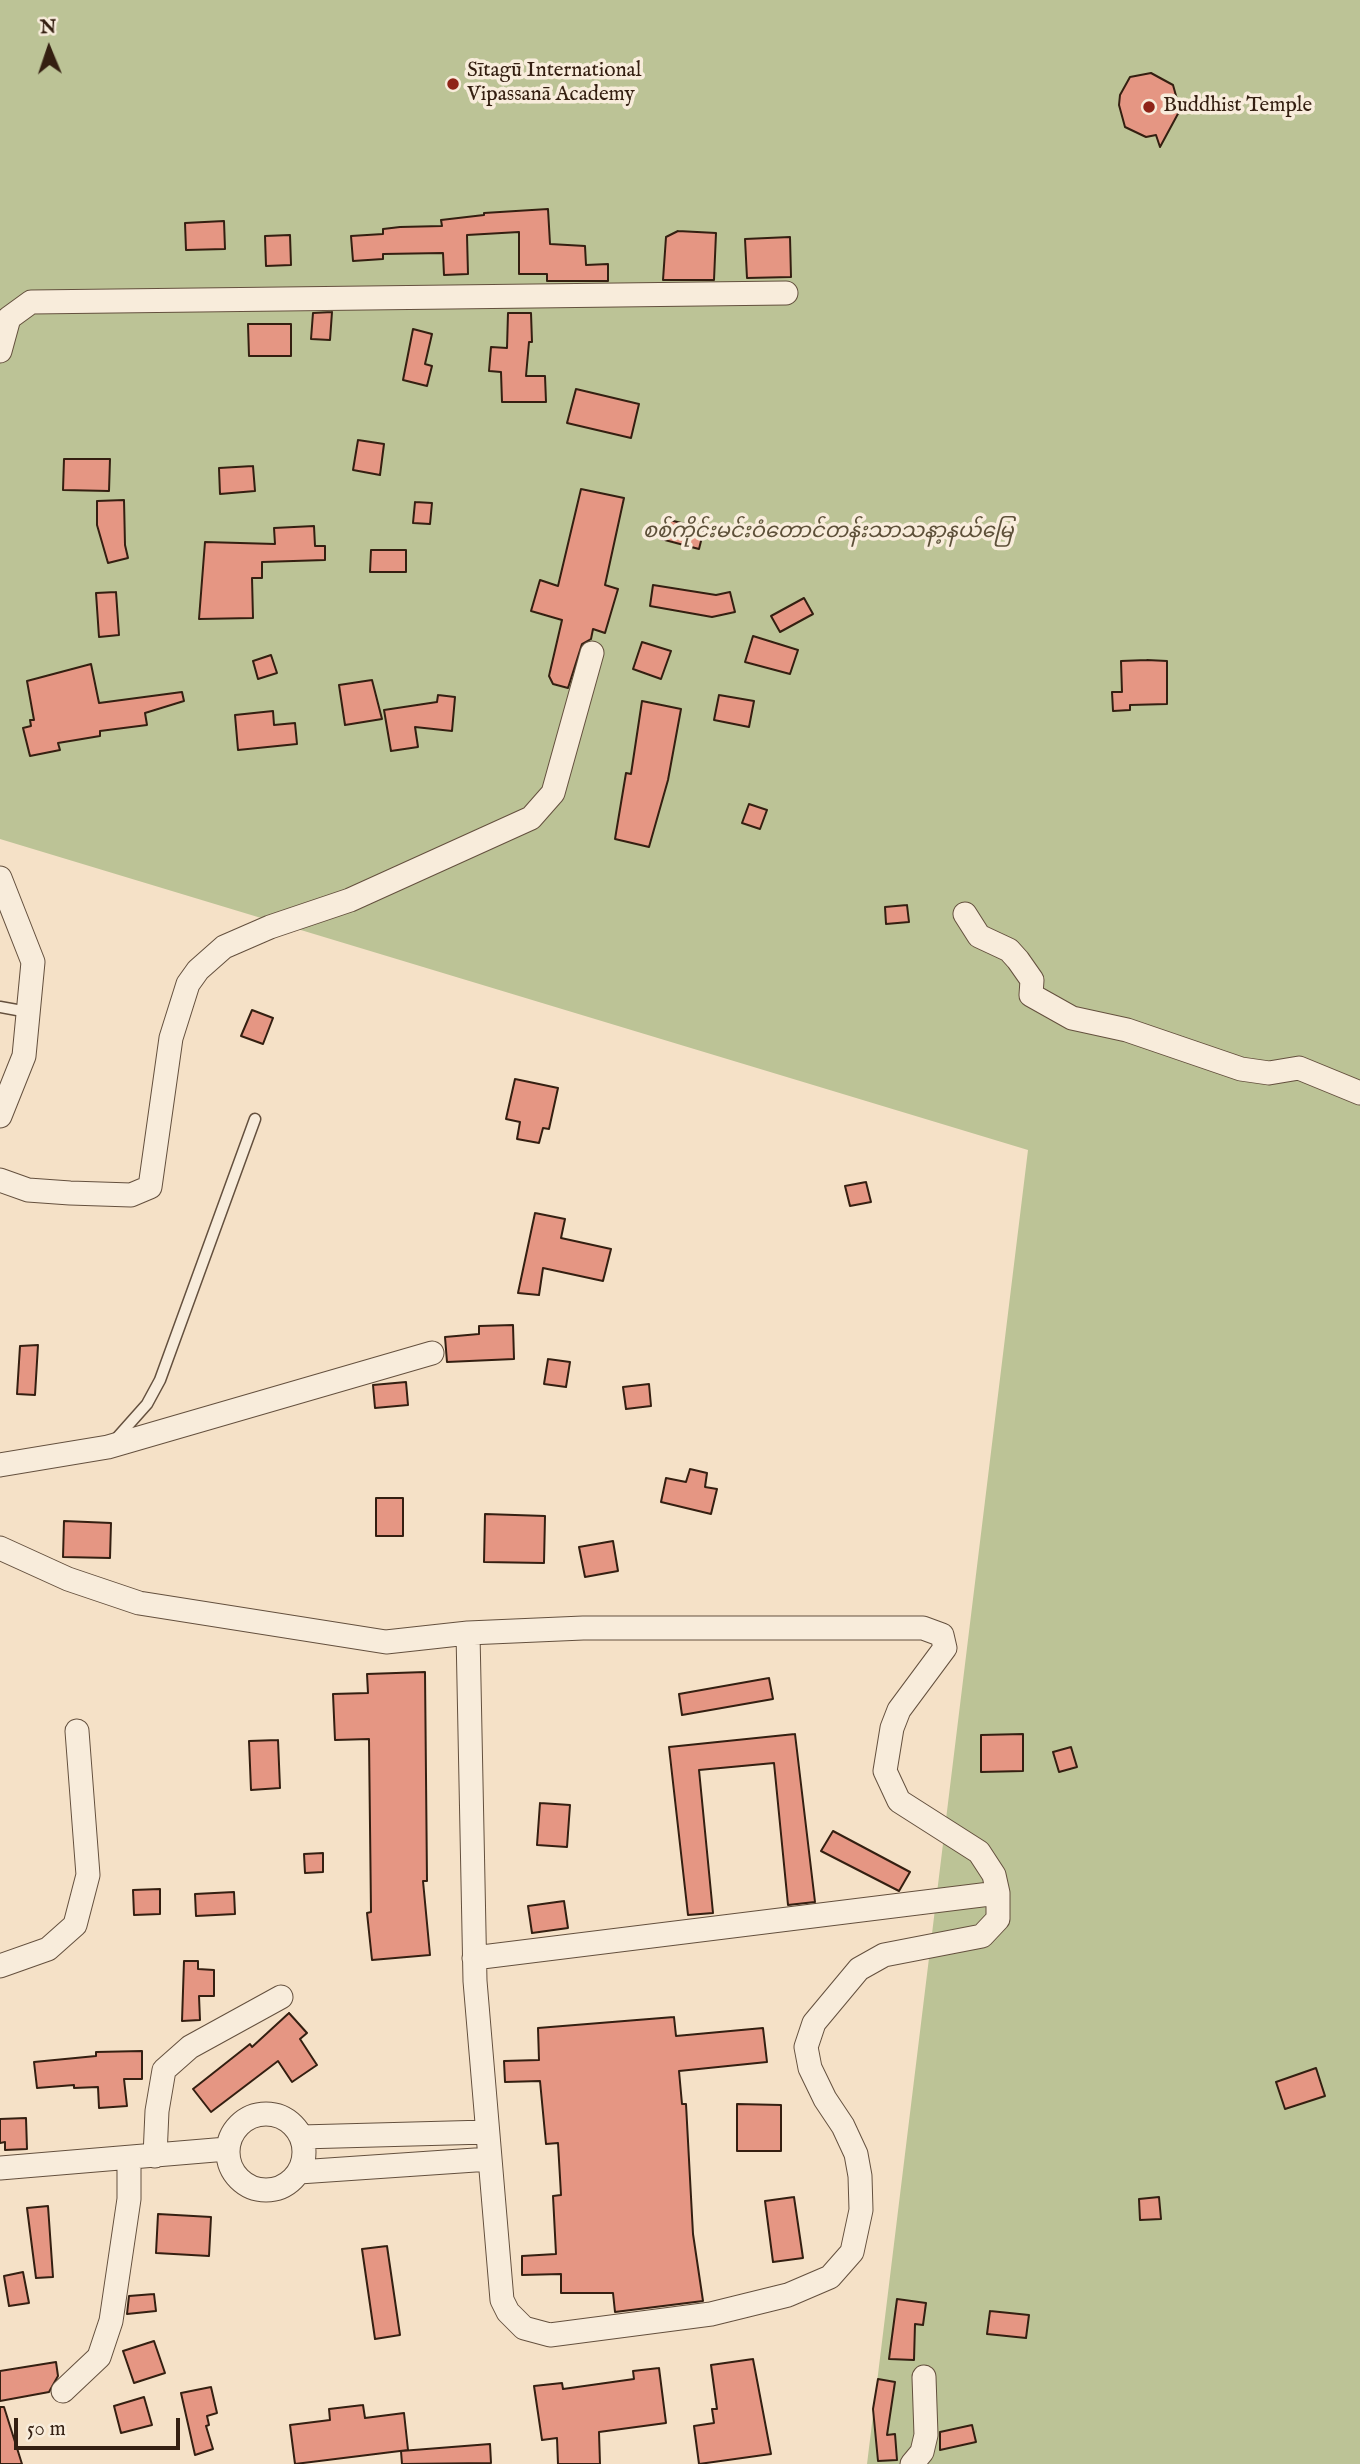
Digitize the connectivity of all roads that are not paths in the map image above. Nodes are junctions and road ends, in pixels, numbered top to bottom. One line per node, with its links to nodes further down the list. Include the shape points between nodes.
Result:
1 (786, 293): 2 (street, via 31,302 9,318)
2 (0, 351)
3 (592, 653): 13 (street, via 553,793 531,818 350,900 224,947 198,970 188,984 171,1038 150,1187 131,1195 71,1193 28,1190)
4 (0, 878): 7 (street)
5 (965, 914): 10 (street, via 979,936 1009,950 1018,960 1032,980 1031,995 1072,1018 1127,1030 1241,1069 1269,1073 1299,1068)
6 (0, 915): 7 (street)
7 (33, 962): 9 (street)
8 (0, 1007): 9 (lane)
9 (28, 1012): 11 (street, via 23,1056)
10 (1360, 1093)
11 (0, 1116)
12 (255, 1119): 15 (lane, via 160,1380 147,1404)
13 (0, 1180)
14 (432, 1353): 15 (street)
15 (108, 1447): 16 (street)
16 (0, 1465)
17 (0, 1548): 18 (street, via 105,1593 169,1610 386,1642)
18 (468, 1633): 20 (street, via 583,1628 923,1629 942,1635 945,1648 891,1728 885,1771 898,1801 979,1852 994,1875); 21 (street)
19 (77, 1731): 22 (street, via 88,1875 75,1925 48,1949)
20 (998, 1893): 21 (street); 29 (street, via 998,1919 982,1936 884,1955 859,1969 814,2023 806,2047 810,2068 856,2154 860,2176 861,2210 852,2252 830,2277 788,2295 711,2314 550,2335 524,2328 502,2300)
21 (474, 1958): 24 (street)
22 (0, 1966)
23 (281, 1997): 27 (street, via 190,2047 164,2070)
24 (487, 2132): 25 (street); 29 (street)
25 (301, 2137): 26 (street, via 284,2119 260,2115 244,2121); 31 (street, via 304,2155)
26 (227, 2149): 27 (street); 31 (street, via 239,2180 254,2189 271,2190 287,2184)
27 (155, 2156): 28 (street)
28 (129, 2158): 30 (street); 33 (street, via 129,2199 111,2320 99,2357)
29 (490, 2159): 31 (street)
30 (0, 2168)
31 (299, 2172)
32 (925, 2377): 34 (street, via 926,2435 922,2452)
33 (63, 2391)
34 (912, 2464)

